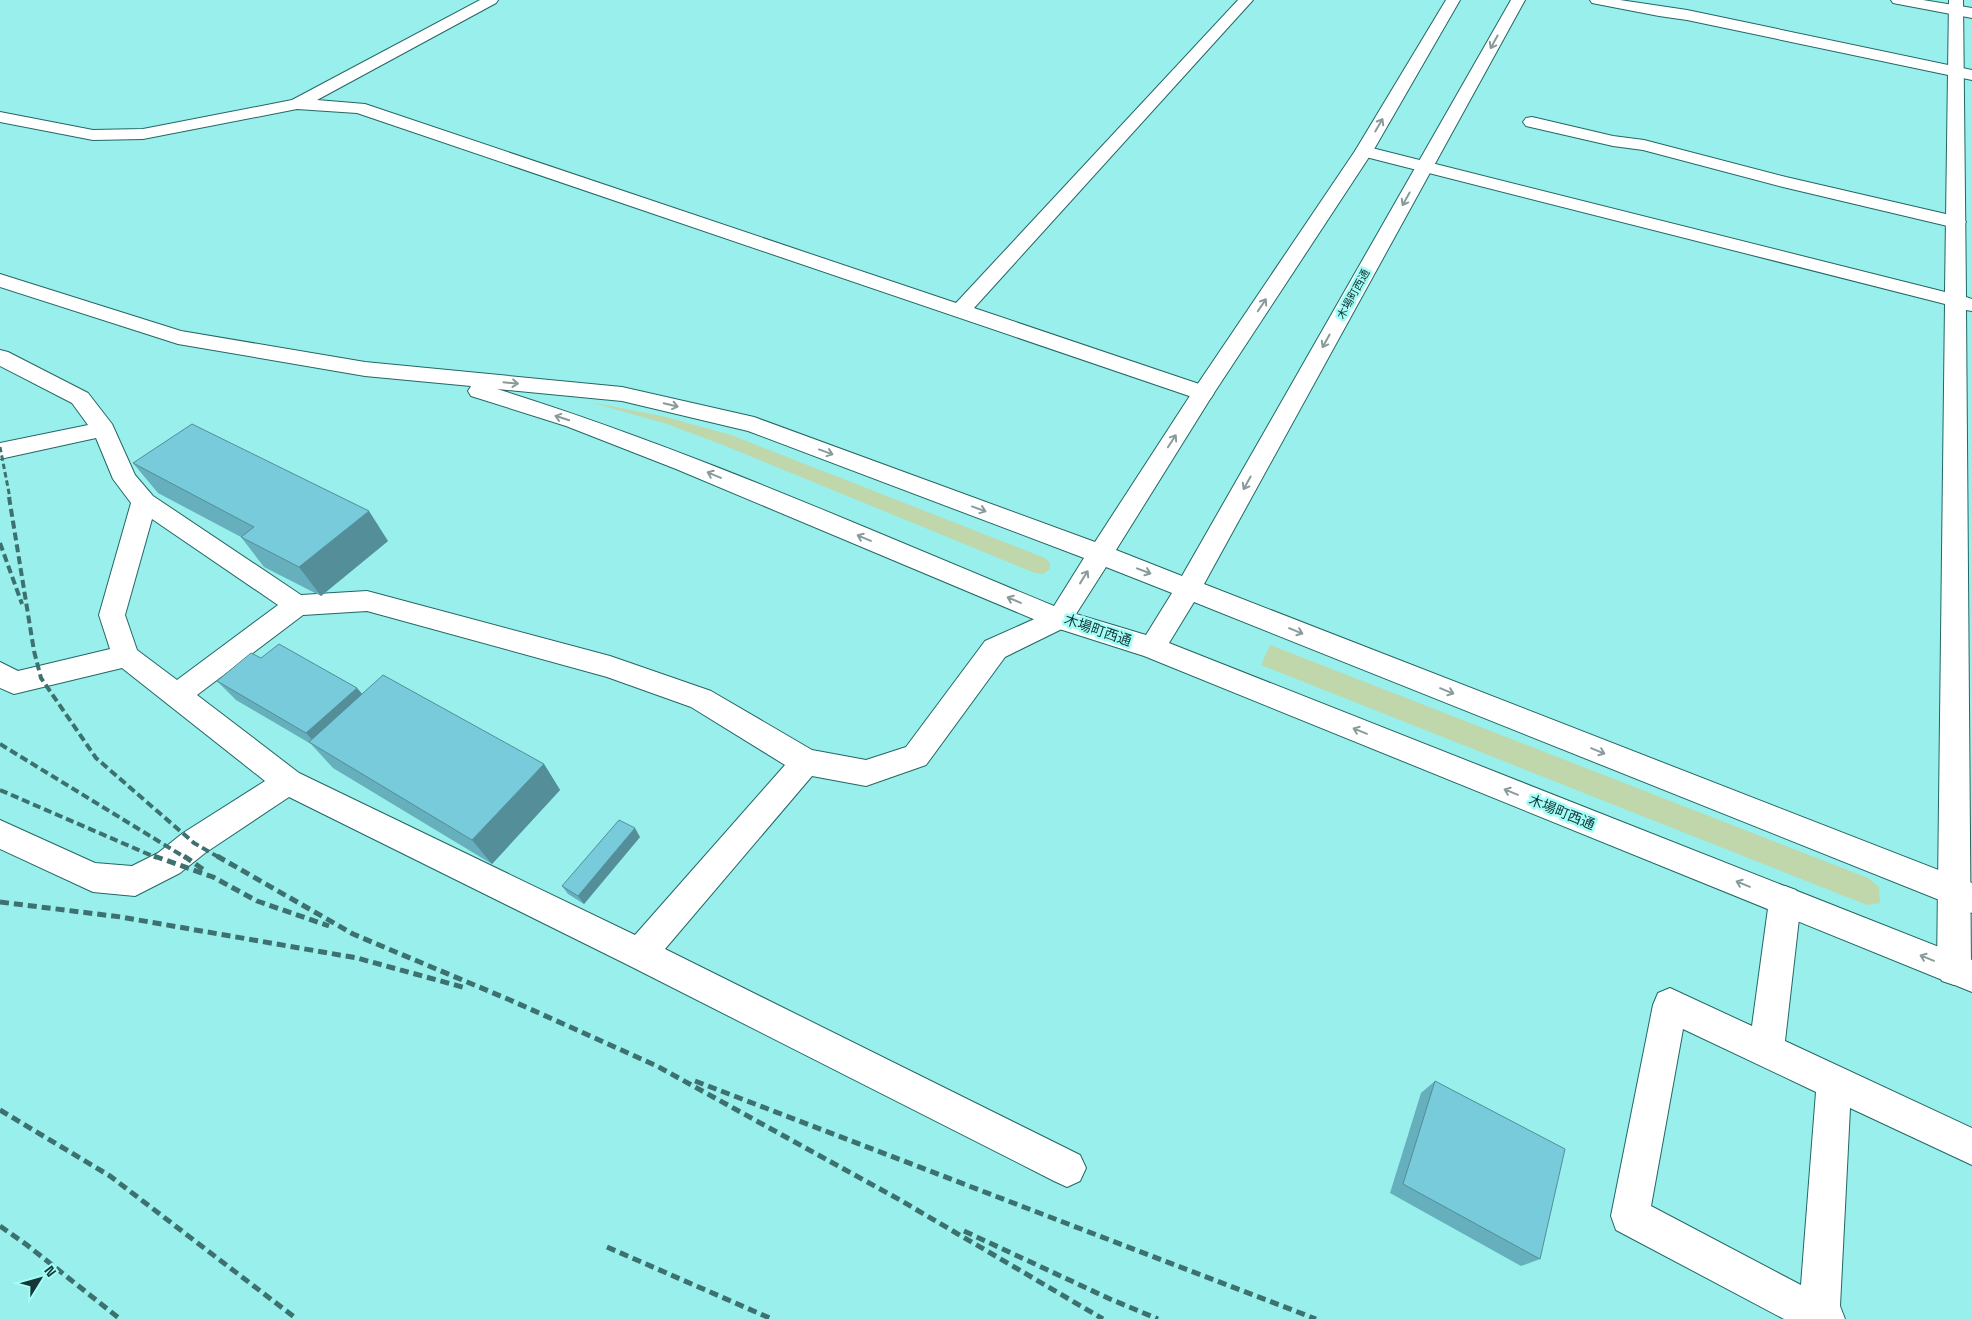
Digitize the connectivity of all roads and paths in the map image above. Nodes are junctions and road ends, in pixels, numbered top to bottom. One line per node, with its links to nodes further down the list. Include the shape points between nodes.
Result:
1 (491, 0): 9 (street)
2 (1246, 0): 17 (street)
3 (1453, 0): 12 (street, 木場町西通, one-way to 3)
4 (1518, 0): 13 (street, 木場町西通, one-way to 13)
5 (1597, 0): 8 (street, via 1687,15)
6 (1898, 0): 7 (street)
7 (1961, 8): 8 (street, via 1955,26)
8 (1964, 74): 14 (street)
9 (297, 104): 10 (street, via 143,134 93,135); 17 (street, via 360,108)
10 (0, 117)
11 (1532, 122): 14 (street, via 1644,145 1783,182)
12 (1364, 151): 13 (street); 20 (street, 木場町西通, one-way to 12)
13 (1424, 166): 16 (street); 25 (street, 木場町西通, one-way to 25)
14 (1956, 222): 16 (street)
15 (0, 280): 19 (street, via 178,337 365,369)
16 (1964, 304): 35 (street)
17 (960, 310): 20 (street)
18 (0, 357): 21 (street, via 80,398)
19 (427, 375): 24 (street, one-way to 24, via 622,394 754,425); 27 (street, one-way to 19, via 684,463 574,421)
20 (1203, 393): 24 (street, 木場町西通, one-way to 20)
21 (104, 429): 22 (street); 23 (street, via 125,479)
22 (0, 451)
23 (144, 502): 26 (street); 29 (street, via 112,615)
24 (1099, 554): 25 (street, one-way to 25); 27 (street, 木場町西通, one-way to 24)
25 (1188, 589): 28 (street, 木場町西通); 35 (street, one-way to 35)
26 (297, 604): 31 (street); 32 (street, via 367,601 610,667 700,699)
27 (1059, 619): 28 (street, 木場町西通); 32 (street, via 995,649 916,756 866,772)
28 (1152, 648): 36 (street, 木場町西通, one-way to 28)
29 (126, 656): 30 (street, via 14,684); 31 (street)
30 (0, 673)
31 (176, 696): 33 (street)
32 (806, 762): 37 (street)
33 (288, 782): 34 (street, via 169,863 135,881 93,877); 37 (street)
34 (0, 834)
35 (1963, 895): 38 (street)
36 (1785, 901): 38 (street, 木場町西通, one-way to 36); 39 (street)
37 (640, 954): 42 (street)
38 (1963, 973)
39 (1766, 1051): 40 (street); 43 (street, via 1670,1006 1630,1216)
40 (1834, 1083): 41 (street); 43 (street)
41 (1972, 1146)
42 (1067, 1168)
43 (1822, 1318)

